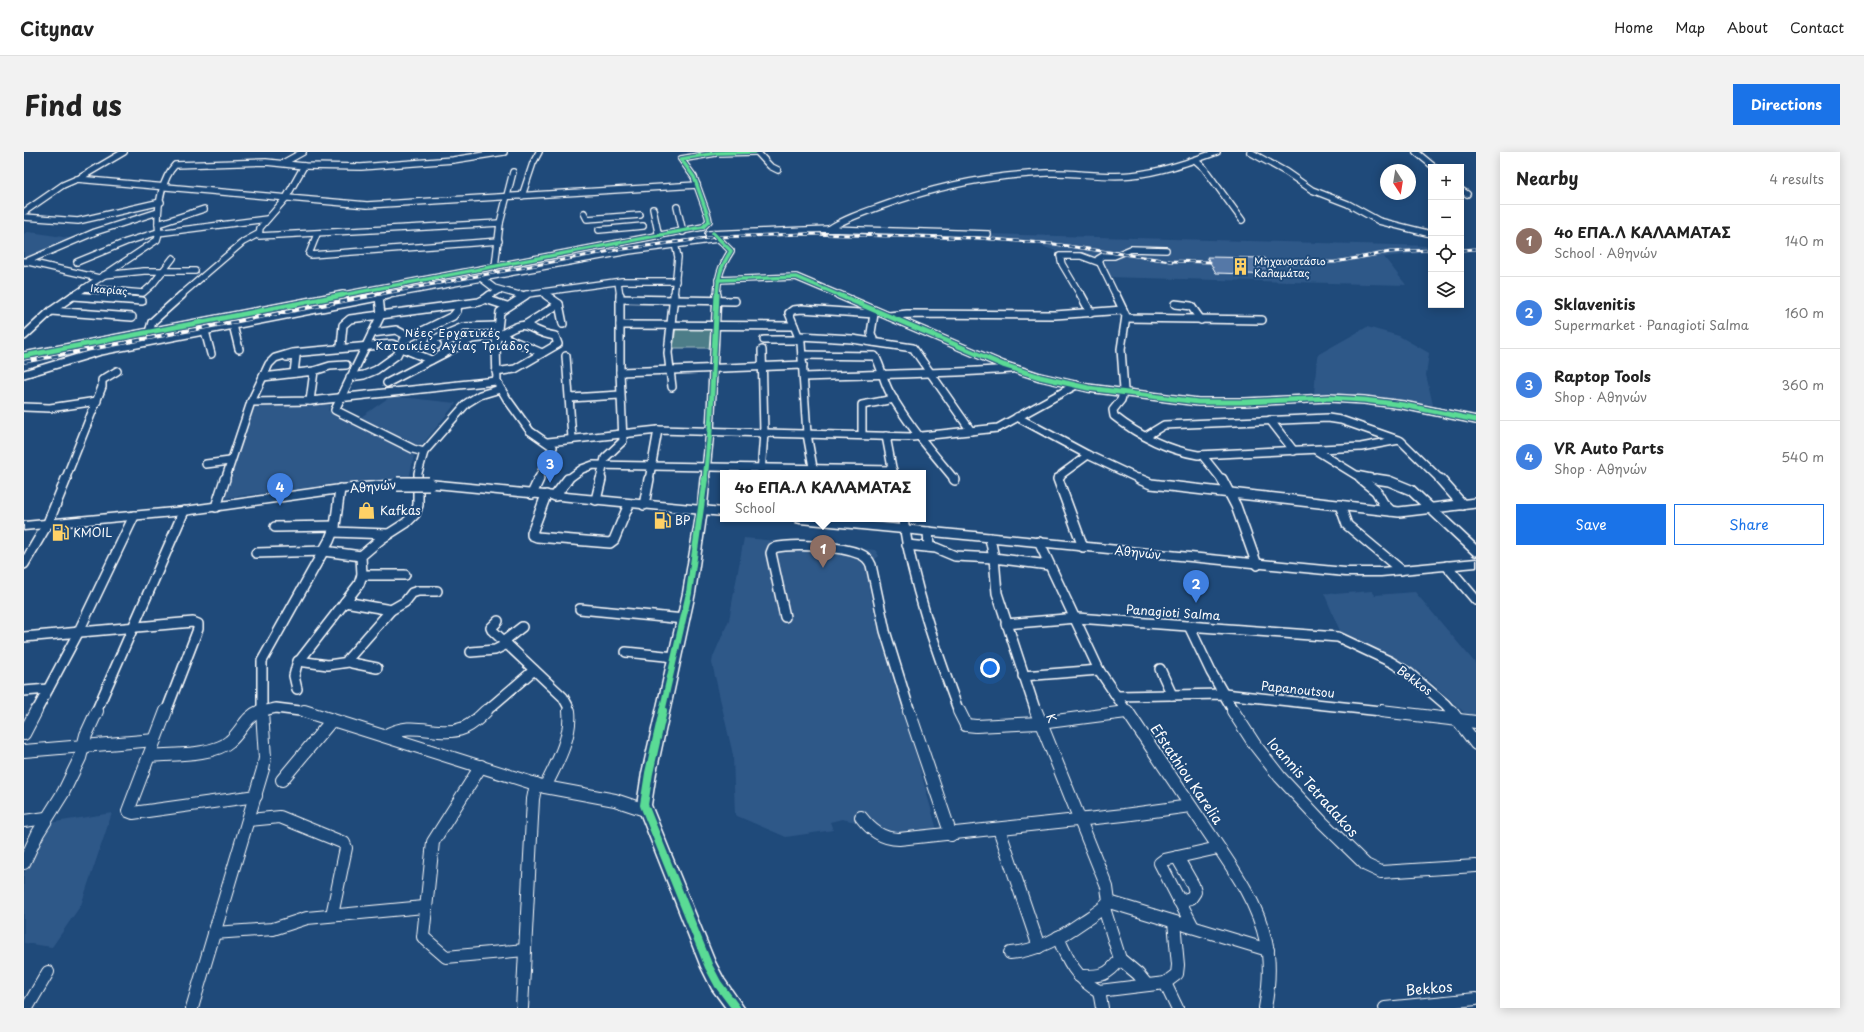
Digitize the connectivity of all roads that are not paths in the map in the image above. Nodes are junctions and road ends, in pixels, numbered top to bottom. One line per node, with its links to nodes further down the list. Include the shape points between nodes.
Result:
1 (124, 152): 15 (street)
2 (303, 152): 10 (street)
3 (504, 152): 12 (street, via 390,165)
4 (539, 152): 20 (street)
5 (756, 152): 13 (street); 16 (street, via 716,152 683,158 681,161)
6 (1217, 152): 9 (street)
7 (1250, 152): 42 (street, via 1312,190 1348,204 1379,221)
8 (1416, 152): 11 (street)
9 (1195, 160): 33 (street, via 1204,168); 38 (street, via 1132,175 1092,176 1058,173 999,176 896,200 844,220)
10 (283, 163): 12 (street); 17 (street, via 176,165 170,171)
11 (1430, 164)
12 (304, 166): 22 (street)
13 (778, 170)
14 (513, 172): 21 (street)
15 (77, 179): 17 (street); 27 (street, via 63,185)
16 (697, 185): 20 (street); 41 (street, via 709,221 703,227)
17 (164, 187): 22 (street); 23 (street)
18 (1464, 192): 19 (street)
19 (1467, 194)
20 (522, 196): 21 (street)
21 (507, 197): 22 (street, via 379,205); 34 (street)
22 (286, 198): 32 (street)
23 (161, 202): 28 (street); 31 (street, via 78,221)
24 (677, 207): 41 (street)
25 (204, 209): 35 (street)
26 (653, 209): 47 (street)
27 (24, 212)
28 (158, 212): 35 (street); 55 (street, via 100,230)
29 (584, 214): 30 (street, via 587,219)
30 (610, 215): 36 (street, via 640,212); 37 (street)
31 (24, 217)
32 (267, 219): 40 (street); 43 (street)
33 (1242, 220)
34 (500, 223): 44 (street); 50 (street)
35 (158, 224): 40 (street)
36 (642, 226): 37 (street); 48 (street)
37 (613, 229): 39 (street); 51 (street)
38 (829, 229): 45 (street); 46 (street)
39 (599, 230)
40 (158, 233): 56 (street, via 126,242); 61 (street, via 159,238 152,244)
41 (680, 233): 45 (street); 47 (street)
42 (1428, 233)
43 (258, 234): 44 (street, via 269,237); 103 (street, via 243,242 161,312 152,322)
44 (317, 234): 50 (street, via 309,254 311,255)
45 (713, 234): 49 (street)
46 (988, 234)
47 (659, 237): 48 (street)
48 (646, 239): 51 (street)
49 (718, 239): 52 (street); 63 (street, via 731,251 721,267)
50 (499, 241): 58 (street)
51 (616, 244): 58 (street)
52 (675, 244): 62 (street); 64 (street, via 678,257)
53 (1166, 250): 57 (street, via 1131,249 1114,256 1100,257)
54 (173, 258): 59 (street)
55 (24, 261): 61 (street, via 72,273)
56 (78, 262)
57 (1100, 263): 81 (street); 85 (street, via 1084,257 1060,256 1062,264)
58 (495, 267): 103 (street)
59 (163, 271): 60 (street); 61 (street); 66 (street, via 143,293)
60 (195, 271)
61 (102, 276): 66 (street)
62 (481, 278): 67 (street); 71 (street)
63 (718, 280): 75 (street); 84 (street, via 794,277)
64 (676, 281): 65 (street); 74 (street)
65 (618, 282): 68 (street); 73 (street)
66 (84, 288): 69 (street)
67 (499, 290): 70 (street); 72 (street)
68 (544, 292): 70 (street); 78 (street, via 544,295)
69 (73, 296): 77 (street, Ικαρίας); 82 (street)
70 (523, 296): 80 (street)
71 (379, 297): 86 (street); 95 (street)
72 (485, 299): 80 (street); 87 (street)
73 (620, 299): 74 (street); 97 (street)
74 (674, 300): 75 (street); 98 (street)
75 (717, 301): 76 (street); 100 (street)
76 (735, 301)
77 (142, 302)
78 (559, 304): 94 (street); 96 (street)
79 (1175, 304): 92 (street, via 1191,306)
80 (507, 306): 99 (street, via 497,316)
81 (1123, 310): 85 (street); 91 (street)
82 (51, 311): 89 (street); 105 (street)
83 (416, 311): 86 (street); 87 (street); 90 (street)
84 (875, 313): 88 (street); 101 (street, via 797,309 789,313); 110 (street, via 872,333)
85 (1091, 313): 88 (street)
86 (382, 315): 104 (street); 114 (street, via 347,321 343,325)
87 (462, 316): 99 (street, via 477,328); 107 (street); 112 (street, via 433,342)
88 (888, 316): 128 (street)
89 (132, 317)
90 (407, 318)
91 (1126, 318): 92 (street); 145 (street, via 1121,345)
92 (1201, 320): 93 (street)
93 (1262, 320)
94 (563, 324)
95 (233, 325): 102 (street); 115 (street)
96 (525, 325): 106 (street, via 518,325); 117 (street, via 557,337 557,344)
97 (620, 325): 98 (street); 133 (street)
98 (671, 325): 100 (street); 129 (street, via 668,353)
99 (497, 326): 106 (street)
100 (716, 326): 101 (street); 127 (street)
101 (794, 326): 108 (street)
102 (205, 330): 118 (street); 136 (street, via 101,351)
103 (149, 332): 120 (street)
104 (372, 333): 107 (street, via 396,330); 111 (street)
105 (24, 336)
106 (498, 336): 117 (street); 123 (street, via 471,339); 132 (street)
107 (409, 337): 113 (street)
108 (800, 338): 109 (street); 110 (street); 119 (street)
109 (764, 340)
110 (874, 342): 134 (street, via 913,348)
111 (368, 345): 113 (street); 114 (street); 139 (street)
112 (437, 345)
113 (400, 346): 123 (street); 139 (street, via 397,355 385,366 365,376)
114 (341, 347): 138 (street, via 280,355 274,358)
115 (239, 349)
116 (762, 350): 126 (street)
117 (542, 353): 132 (street, via 513,370)
118 (211, 354)
119 (802, 355): 125 (street); 137 (street, via 873,355 877,357)
120 (24, 356)
121 (566, 356): 148 (street)
122 (283, 357): 135 (street, via 296,356)
123 (431, 360): 141 (street)
124 (346, 365): 130 (street)
125 (803, 366): 126 (street); 140 (street)
126 (762, 367): 127 (street); 161 (street)
127 (714, 368): 129 (street); 158 (street)
128 (1014, 369): 134 (street, via 961,373); 143 (street)
129 (671, 370): 133 (street); 144 (street)
130 (314, 371): 135 (street); 150 (street)
131 (117, 372): 151 (street, via 102,380)
132 (496, 372): 142 (street)
133 (620, 372): 146 (street)
134 (931, 372): 137 (street); 159 (street)
135 (294, 373): 138 (street)
136 (24, 374)
137 (883, 375): 140 (street); 149 (street)
138 (263, 377): 152 (street)
139 (350, 377): 147 (street)
140 (804, 377): 162 (street)
141 (387, 383)
142 (498, 385): 147 (street); 169 (street, via 528,429); 172 (street, via 467,403)
143 (1076, 385): 145 (street); 154 (street)
144 (672, 387)
145 (1123, 394): 156 (street, via 1210,402 1324,398 1357,400 1403,405); 166 (street, via 1113,409 1113,414)
146 (620, 395): 148 (street); 160 (street)
147 (339, 398): 150 (street); 172 (street, via 336,412)
148 (570, 398): 167 (street)
149 (894, 399): 163 (street, via 862,405); 165 (street)
150 (310, 401): 152 (street)
151 (97, 402): 153 (street, via 49,408); 204 (street)
152 (251, 402): 175 (street)
153 (24, 407)
154 (1017, 417): 159 (street, via 998,428); 173 (street)
155 (1270, 420): 166 (street, via 1162,425); 168 (street, via 1331,418); 171 (street)
156 (1476, 420)
157 (658, 430): 158 (street); 160 (street); 178 (street)
158 (710, 431): 161 (street); 179 (street)
159 (971, 431): 165 (street)
160 (623, 433): 167 (street); 177 (street, via 622,443 606,456)
161 (764, 433): 162 (street); 181 (street)
162 (807, 434): 163 (street); 182 (street)
163 (862, 435): 164 (street)
164 (886, 436): 165 (street); 183 (street)
165 (921, 436): 185 (street)
166 (1146, 436): 174 (street, via 1181,451)
167 (572, 438): 169 (street)
168 (1399, 440): 170 (street); 195 (street, via 1433,471)
169 (548, 442): 188 (street, via 552,450)
170 (1316, 450): 171 (street); 184 (street)
171 (1294, 451): 174 (street)
172 (424, 452): 210 (street, via 418,473 416,512 406,523)
173 (1088, 455): 187 (street, via 1146,483); 215 (street, via 1058,479)
174 (1202, 455): 187 (street)
175 (230, 461): 176 (street); 196 (street)
176 (206, 464)
177 (604, 465): 178 (street); 189 (street, via 590,466 577,471); 190 (street)
178 (652, 467): 179 (street); 193 (street)
179 (706, 468): 180 (street); 198 (street)
180 (743, 470)
181 (761, 470)
182 (814, 470)
183 (893, 470)
184 (1356, 475): 197 (street, via 1399,484 1415,493); 200 (street, via 1376,491)
185 (955, 480)
186 (340, 489): 188 (main road, Αθηνών, bridge, via 429,484); 196 (main road, Αθηνών); 208 (street)
187 (1229, 492): 194 (street); 224 (street)
188 (532, 494): 189 (main road, Αθηνών)
189 (550, 496): 190 (main road, Αθηνών); 192 (street, via 532,533 534,537 610,543 614,540)
190 (596, 500): 192 (main road, Αθηνών)
191 (1476, 503): 195 (street)
192 (629, 504): 193 (main road, Αθηνών)
193 (644, 505): 198 (main road, Αθηνών)
194 (1340, 505): 200 (street); 226 (street, via 1347,525)
195 (1463, 505): 197 (street)
196 (216, 507): 199 (main road, Αθηνών)
197 (1431, 509): 200 (street); 217 (street)
198 (702, 510): 201 (main road, Αθηνών); 236 (street)
199 (184, 511): 202 (main road, Αθηνών); 239 (street)
200 (1390, 511)
201 (720, 512)
202 (134, 516): 204 (main road, Αθηνών); 242 (street)
203 (864, 522): 205 (main road, Αθηνών)
204 (48, 523): 206 (main road, Αθηνών); 222 (street)
205 (904, 524): 209 (main road, Αθηνών); 213 (street)
206 (24, 526)
207 (275, 528): 208 (street)
208 (334, 529): 210 (street); 216 (street)
209 (928, 532): 211 (main road, Αθηνών); 214 (street)
210 (388, 534): 219 (street)
211 (990, 538): 212 (main road, Αθηνών); 220 (street, Κ)
212 (1039, 542): 215 (main road, Αθηνών); 223 (street, Efstathiou Karelia)
213 (907, 545): 214 (street); 267 (street, via 935,646 961,718 966,725)
214 (929, 547): 220 (street, via 955,556)
215 (1083, 547): 224 (main road, Αθηνών)
216 (324, 551): 218 (street); 219 (street); 262 (street, via 264,656 261,670)
217 (1476, 551)
218 (256, 553)
219 (361, 556): 227 (street)
220 (994, 558): 223 (street); 238 (street, Κ, via 997,593)
221 (1476, 563): 225 (main road, Αθηνών)
222 (24, 564)
223 (1049, 565): 235 (street, Efstathiou Karelia)
224 (1257, 565): 226 (main road, Αθηνών, via 1350,572)
225 (1447, 566): 226 (main road, Αθηνών); 230 (street)
226 (1401, 570)
227 (362, 575): 228 (street); 231 (street, via 359,584)
228 (405, 575)
229 (437, 591): 233 (street, via 415,592 402,605)
230 (1476, 600)
231 (346, 602): 233 (street); 249 (street)
232 (580, 609): 236 (street)
233 (390, 610): 250 (street, via 350,656)
234 (785, 617): 287 (street, via 771,553 773,548 786,546 831,549 858,554 868,560 878,609 898,677)
235 (1074, 618): 238 (street, Panagioti Salma); 240 (street, Panagioti Salma); 254 (street, Efstathiou Karelia)
236 (684, 619): 248 (street)
237 (498, 621): 245 (street, via 491,629)
238 (1006, 624): 255 (street, Κ)
239 (135, 626): 242 (street); 270 (street, via 193,622 198,624); 272 (street)
240 (1189, 626): 244 (street, Panagioti Salma); 259 (street, Ioannis Tetradakos)
241 (522, 627): 245 (street)
242 (79, 631): 243 (street); 256 (street)
243 (24, 637)
244 (1338, 637): 265 (street, Bekkos, via 1409,673 1438,697)
245 (505, 643): 246 (street, via 495,650); 253 (street)
246 (471, 652)
247 (626, 652): 248 (street)
248 (675, 657): 280 (street, via 644,795)
249 (298, 662): 250 (street, via 328,665); 257 (street, via 294,673)
250 (349, 662): 251 (street)
251 (377, 668)
252 (1160, 669): 260 (street)
253 (534, 670): 269 (street, via 473,723 461,729 442,732 405,727 392,730); 277 (street, via 563,697 570,711 564,746)
254 (1100, 670): 255 (street); 261 (street, Efstathiou Karelia)
255 (1023, 676): 267 (street, Κ)
256 (48, 689): 258 (street); 268 (street)
257 (297, 689)
258 (24, 691)
259 (1224, 694): 260 (street, Papanoutsou); 265 (street, Papanoutsou); 291 (street, Ioannis Tetradakos, via 1251,739 1270,764 1327,827 1370,868 1380,872)
260 (1172, 695): 261 (street, Papanoutsou)
261 (1117, 696): 263 (street, Efstathiou Karelia)
262 (261, 711): 264 (street, via 294,709); 274 (street, via 251,716 233,740 225,746); 278 (street, via 265,758)
263 (1126, 712): 267 (street); 279 (street, Efstathiou Karelia)
264 (332, 720): 269 (street); 276 (street)
265 (1458, 720): 266 (street, Papanoutsou); 271 (street, Bekkos)
266 (1476, 722)
267 (1040, 723): 284 (street, Κ)
268 (24, 734)
269 (385, 736): 275 (street)
270 (155, 740): 272 (street); 274 (street)
271 (1476, 744)
272 (83, 746): 273 (street); 282 (street, via 63,793)
273 (24, 751)
274 (149, 756): 278 (street, via 128,811 133,813)
275 (480, 766): 277 (street); 294 (street, via 435,837)
276 (282, 780)
277 (541, 786): 280 (street, via 616,800); 301 (street, via 533,799)
278 (256, 796): 283 (street)
279 (1190, 806): 284 (street); 288 (street, Efstathiou Karelia)
280 (645, 810): 314 (street, via 709,967)
281 (861, 817): 287 (street, via 869,827 888,839)
282 (46, 818): 285 (street); 290 (street)
283 (250, 820): 295 (street, via 280,818 344,842 345,854); 298 (street)
284 (1078, 820): 286 (street); 293 (street, Κ, via 1107,887 1109,895)
285 (24, 821)
286 (999, 829): 287 (street); 300 (street)
287 (950, 835)
288 (1218, 848): 289 (street); 302 (street, Efstathiou Karelia, via 1252,901)
289 (1177, 857): 292 (street, via 1195,892 1191,898); 292 (street, via 1160,863)
290 (24, 863)
291 (1476, 866)
292 (1179, 901): 297 (street)
293 (1106, 905): 296 (street); 299 (street); 304 (street, Κ)
294 (424, 907): 295 (street); 301 (street, via 422,937 446,957)
295 (332, 915): 298 (street, via 307,918 273,929)
296 (1174, 922): 297 (street); 307 (street, via 1177,974)
297 (1193, 927): 302 (street)
298 (214, 932): 312 (street)
299 (1058, 938): 300 (street); 306 (street)
300 (1039, 947): 303 (street)
301 (525, 950): 313 (street)
302 (1268, 950): 317 (street, Efstathiou Karelia, via 1271,978)
303 (1010, 953)
304 (1120, 959): 306 (street, via 1107,974); 308 (street)
305 (48, 972): 311 (street)
306 (1079, 976): 309 (street, via 1092,989)
307 (1165, 983): 308 (street); 316 (street)
308 (1147, 985): 309 (street)
309 (1099, 991): 315 (street)
310 (1476, 999): 318 (street, Bekkos)
311 (27, 1008)
312 (192, 1008)
313 (522, 1008)
314 (736, 1008)
315 (1102, 1008)
316 (1177, 1008)
317 (1265, 1008)
318 (1385, 1008)

